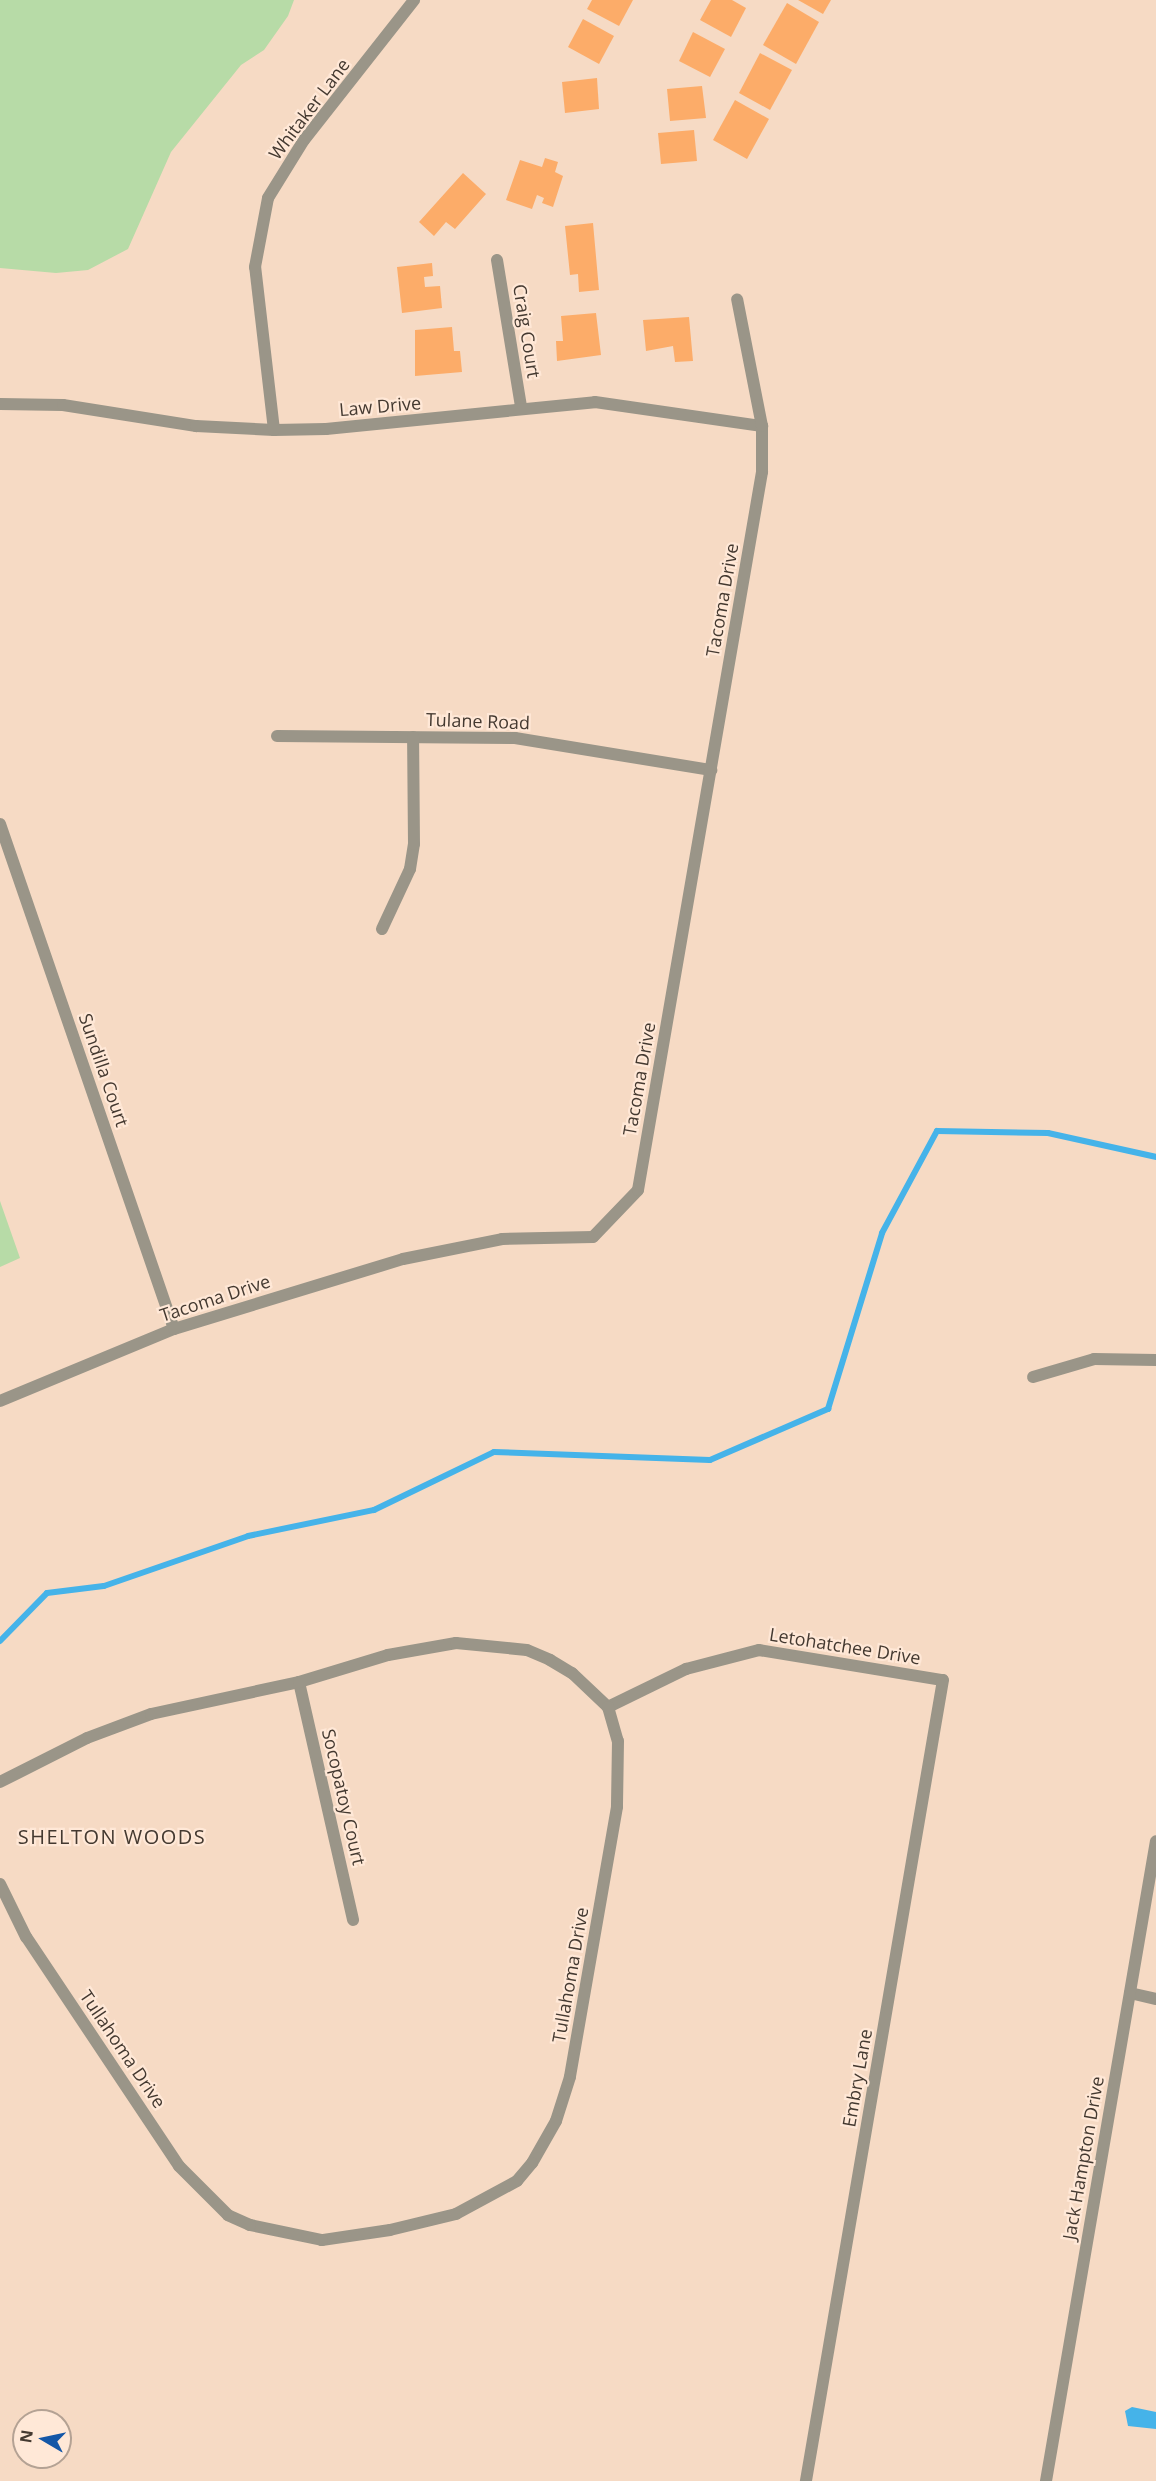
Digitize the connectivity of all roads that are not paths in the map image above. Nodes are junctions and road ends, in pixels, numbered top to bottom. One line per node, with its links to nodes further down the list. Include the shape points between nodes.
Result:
1 (414, 0): 7 (street, Whitaker Lane, via 304,140 268,198 255,267)
2 (497, 260): 5 (street, Craig Court)
3 (737, 298): 6 (street, Tacoma Drive)
4 (0, 404): 7 (street, Law Drive, via 63,405 196,426)
5 (521, 407): 6 (street, Law Drive, via 595,402); 7 (street, Law Drive, via 420,421)
6 (762, 426): 10 (street, Tacoma Drive, via 762,472)
7 (274, 430)
8 (277, 736): 9 (street, Tulane Road)
9 (412, 737): 10 (street, Tulane Road, via 515,738); 12 (street, via 414,844 410,868)
10 (711, 770): 13 (street, Tacoma Drive, via 638,1190 593,1237 502,1239 403,1259)
11 (0, 824): 13 (street, Sundilla Court)
12 (382, 929)
13 (174, 1329): 16 (street, Tacoma Drive)
14 (1156, 1360): 15 (street, via 1094,1359)
15 (1033, 1377)
16 (0, 1401)
17 (943, 1680): 19 (street, Letohatchee Drive, via 759,1650 686,1668); 26 (street, Embry Lane)
18 (299, 1682): 19 (street, via 388,1655 456,1643 527,1650 572,1673); 20 (street, via 151,1714 87,1738); 23 (street, Socopatoy Court)
19 (608, 1707): 22 (street, Tullahoma Drive, via 618,1741 617,1808 570,2077 556,2121 532,2163 517,2181 456,2214 390,2230 322,2240 250,2225 228,2215 179,2166 26,1937)
20 (0, 1782)
21 (1156, 1841): 24 (street, Jack Hampton Drive)
22 (0, 1884)
23 (353, 1920)
24 (1130, 1993): 25 (street); 27 (street, Jack Hampton Drive)
25 (1156, 1999)
26 (806, 2481)
27 (1046, 2481)

